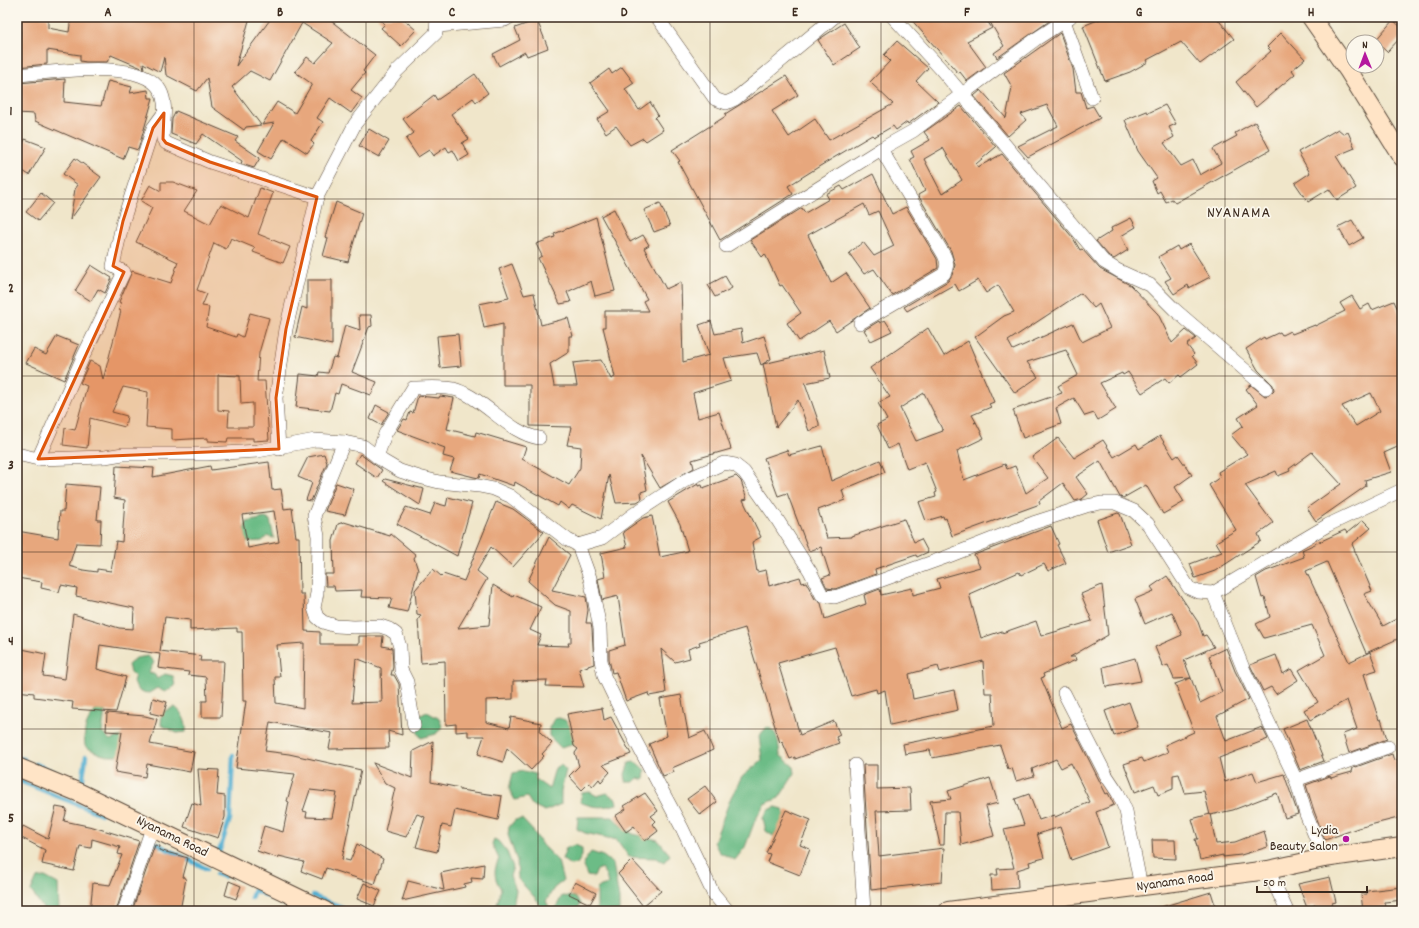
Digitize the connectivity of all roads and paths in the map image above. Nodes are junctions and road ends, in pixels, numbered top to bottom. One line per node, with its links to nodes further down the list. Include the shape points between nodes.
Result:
1 (510, 17): 7 (street, via 505,20)
2 (657, 17): 3 (street, via 715,99 721,103 735,98)
3 (834, 17)
4 (893, 17): 9 (street)
5 (1311, 17): 13 (street, via 1348,70)
6 (1067, 19): 9 (street); 10 (street)
7 (438, 21): 14 (street, via 436,33 397,72 355,124)
8 (17, 75): 11 (street, via 98,69 126,72 154,83 160,90)
9 (962, 94): 12 (street, via 913,131); 17 (street, via 1104,262 1150,284 1174,310)
10 (1092, 98)
11 (164, 113): 14 (street, via 163,138 166,143 210,162); 23 (street, via 153,128 123,221 113,266 124,272 82,357)
12 (881, 149): 15 (street); 16 (street, via 944,255 947,267 944,274)
13 (1402, 157)
14 (316, 197): 20 (street, via 286,329 277,390)
15 (726, 246)
16 (860, 323)
17 (1266, 388)
18 (539, 438): 22 (street, via 528,436 481,402 456,389 413,388 386,434)
19 (344, 442): 20 (street, via 315,440); 22 (street, via 363,446); 28 (street, via 314,516 318,536 314,608 317,617 323,622 336,626 380,626 396,634 400,647 401,670 407,682)
20 (279, 448): 23 (street, via 214,453 122,454)
21 (17, 454): 23 (street)
22 (377, 457): 25 (street, via 400,471 419,477 494,489 510,496)
23 (38, 459)
24 (1402, 490): 26 (street, via 1328,525)
25 (578, 545): 26 (street, via 602,538 686,480 724,463 735,465 744,472 810,571 822,596 835,597 1033,523 1101,503 1116,504 1134,512 1148,524 1189,588 1198,592); 40 (street, via 590,578 600,628 604,676 713,893)
26 (1213, 593): 32 (street, via 1243,668)
27 (1064, 694): 37 (street, via 1126,812)
28 (414, 726)
29 (1388, 747): 32 (street)
30 (855, 765): 41 (street)
31 (17, 767): 33 (street, Nyanama Road, via 80,793)
32 (1296, 780): 35 (street, via 1306,814)
33 (152, 828): 38 (street); 39 (street, Nyanama Road)
34 (1402, 847): 35 (street, Nyanama Road)
35 (1324, 858): 36 (street, Nyanama Road)
36 (1268, 870): 37 (street, Nyanama Road); 43 (street)
37 (1141, 887): 42 (street, Nyanama Road)
38 (124, 911)
39 (325, 911)
40 (728, 911)
41 (864, 911)
42 (950, 911)
43 (1287, 911)

